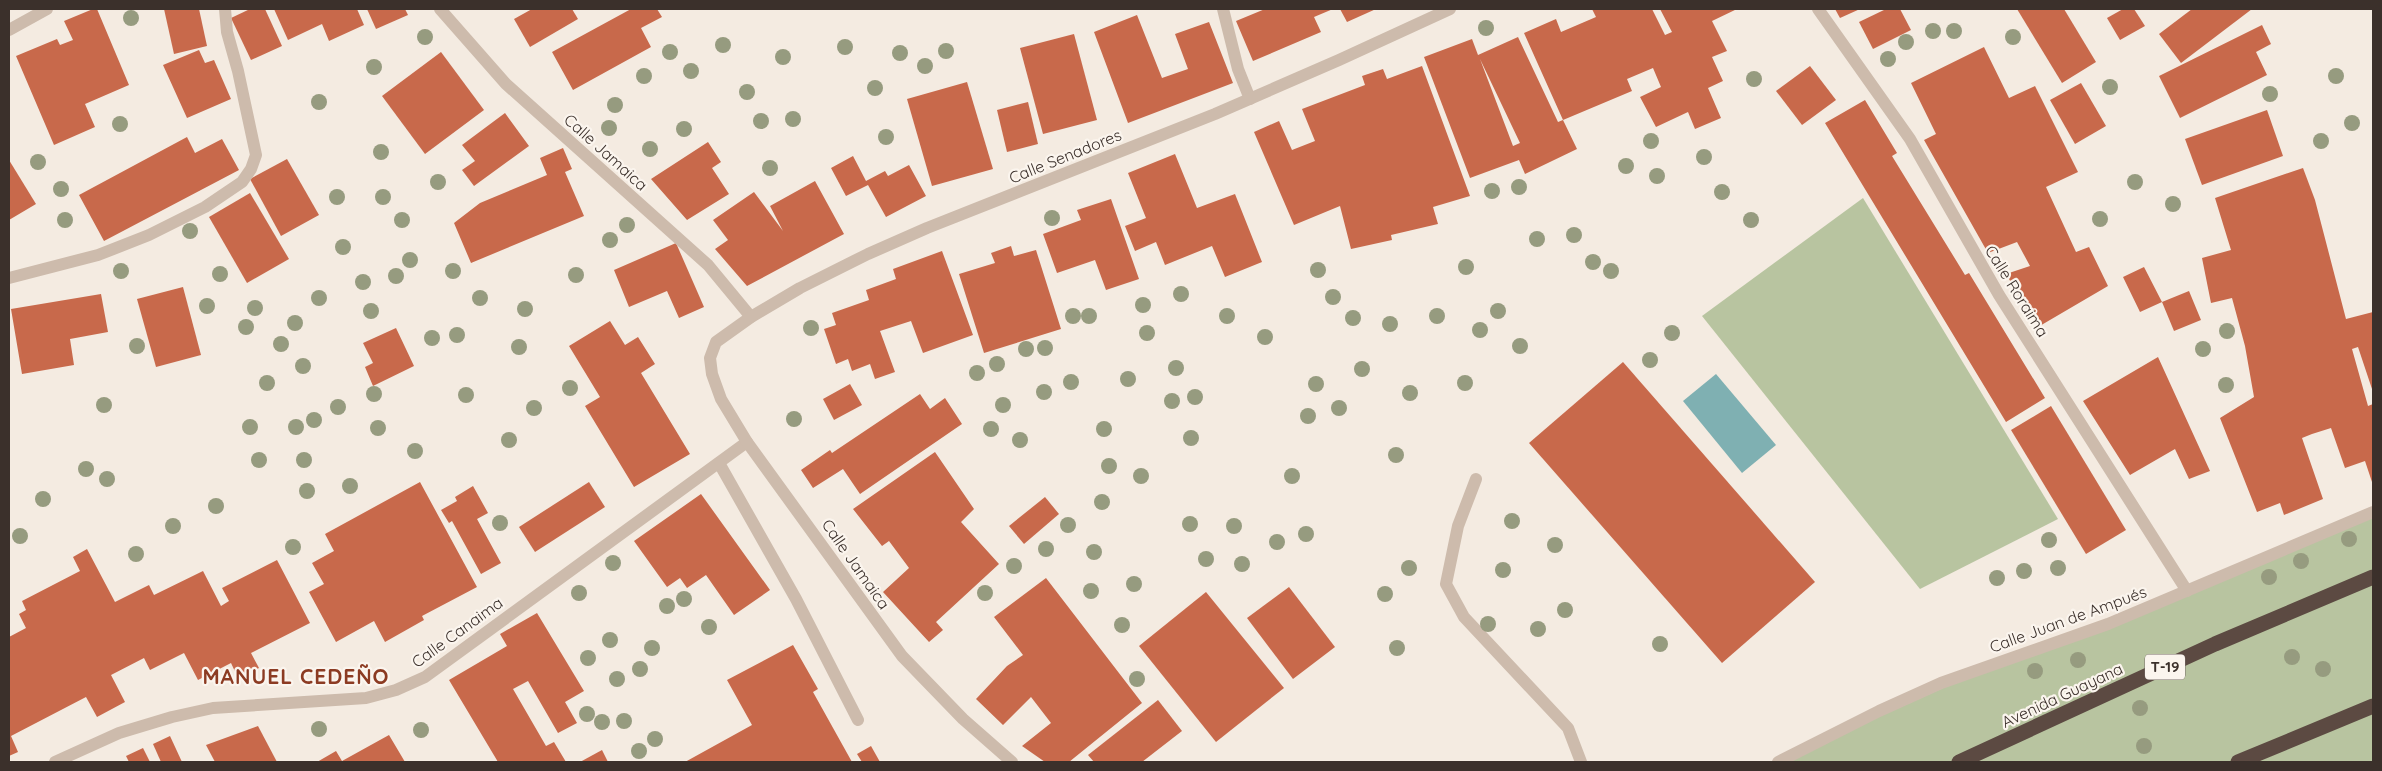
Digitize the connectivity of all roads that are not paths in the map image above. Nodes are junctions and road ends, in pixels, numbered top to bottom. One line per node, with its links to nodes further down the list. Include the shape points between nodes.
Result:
1 (47, 9): 7 (street)
2 (224, 9): 9 (street, via 256,154 242,182 206,206 149,234 98,255)
3 (440, 9): 10 (street, Calle Jamaica, via 506,84 708,265)
4 (1223, 9): 8 (street, via 1238,69)
5 (1450, 9): 8 (street, Calle Senadores)
6 (1818, 9): 17 (street, Calle Roraima, via 1910,139 1999,295)
7 (9, 30)
8 (1250, 99): 10 (street, Calle Senadores, via 927,228 800,288)
9 (9, 278)
10 (751, 317): 11 (street, Calle Senadores, via 716,342)
11 (710, 358): 12 (street, Calle Jamaica, via 721,399)
12 (748, 442): 13 (street, Calle Canaima); 21 (street, Calle Jamaica, via 902,656 963,719)
13 (719, 463): 19 (street, via 796,599); 20 (street, Calle Canaima, via 425,678 366,698 212,708 172,717 119,734)
14 (1476, 479): 22 (street, via 1458,526 1446,584 1464,617 1568,728)
15 (2373, 512): 17 (street, Calle Juan de Ampués)
16 (2373, 577): 24 (highway, Avenida Guayana / T-19, via 2215,644)
17 (2187, 591): 23 (street, Calle Juan de Ampués, via 2108,624 1941,683)
18 (2373, 706): 25 (highway)
19 (858, 720)
20 (55, 762)
21 (1012, 762)
22 (1581, 762)
23 (1778, 762)
24 (1959, 762)
25 (2238, 762)

